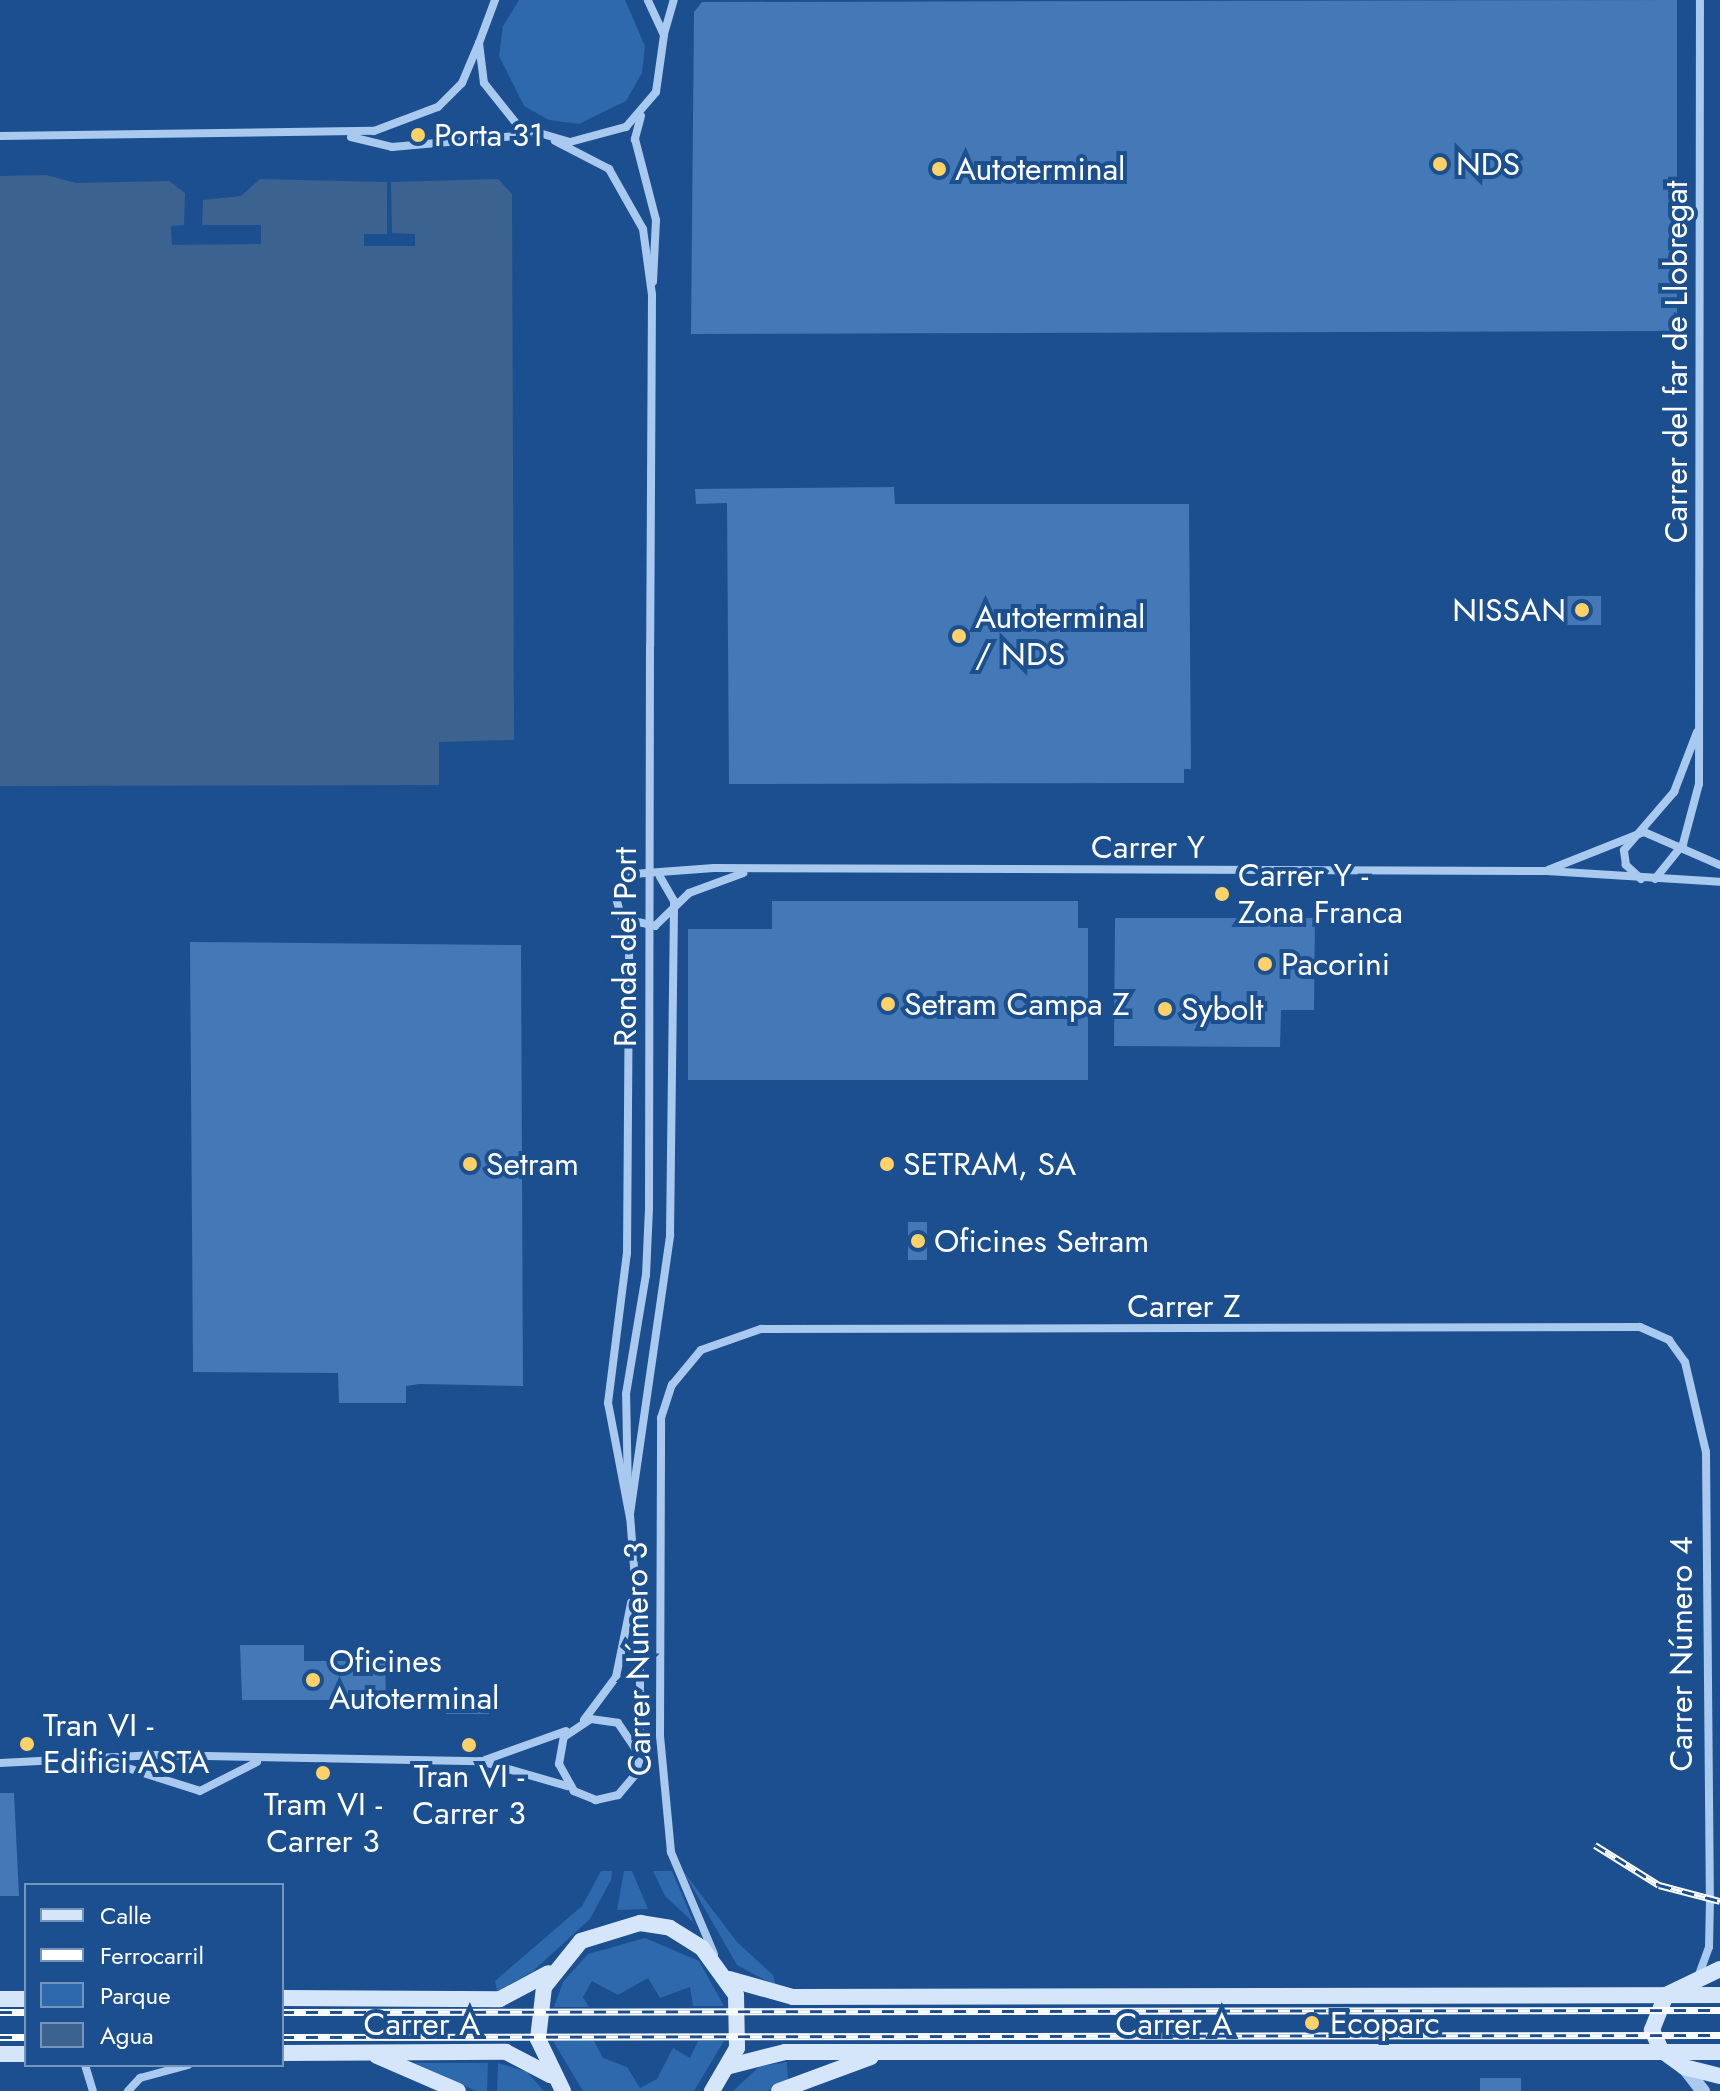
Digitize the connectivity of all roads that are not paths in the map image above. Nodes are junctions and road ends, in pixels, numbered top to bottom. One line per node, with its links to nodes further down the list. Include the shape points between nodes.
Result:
1 (648, 0): 5 (street)
2 (674, 0): 5 (street)
3 (1700, 0): 13 (street, Carrer del far de Llobregat)
4 (492, 2): 6 (street)
5 (664, 35): 7 (street, via 663,71)
6 (479, 43): 9 (street, via 462,83 438,107 405,124); 10 (street, via 493,99)
7 (644, 110): 11 (street, via 598,140); 12 (street, via 635,139 657,233)
8 (0, 136): 9 (street)
9 (347, 136): 10 (street, via 392,147 495,133)
10 (536, 136): 11 (street)
11 (555, 141): 12 (street, via 599,162 627,190 643,229)
12 (652, 295): 28 (street, Ronda del Port, bridge, via 649,1209 646,1275 626,1394)
13 (1699, 724): 14 (street, via 1674,792); 16 (street, Carrer del far de Llobregat, via 1698,794)
14 (1635, 835): 15 (street, via 1652,832); 19 (street); 22 (street, via 1624,857)
15 (1666, 839): 16 (street); 18 (street)
16 (1680, 849): 17 (street); 18 (street, Carrer del far de Llobregat)
17 (1720, 865)
18 (1669, 868): 22 (street)
19 (1547, 871): 20 (street, Carrer Y); 22 (street, Carrer Y)
20 (749, 872): 21 (street); 24 (street, via 703,885)
21 (656, 874): 24 (street, via 671,889); 25 (street, via 640,872 622,884)
22 (1646, 880): 23 (street, Carrer Y)
23 (1720, 882)
24 (671, 912): 25 (street, via 648,928); 28 (street, via 670,1235)
25 (619, 913): 28 (street, via 629,944 627,1253 608,1426)
26 (1669, 1340): 27 (street, Carrer Z, via 1640,1327 761,1329); 40 (street, Carrer Número 4, via 1691,1377 1706,1452 1710,1899 1709,1947)
27 (701, 1350): 39 (street, Carrer Número 3, via 672,1385 661,1418 660,1736 671,1852)
28 (630, 1518): 29 (street, Ronda del Port)
29 (632, 1596): 30 (street, Carrer Número 3, via 616,1677); 31 (street, via 640,1644)
30 (577, 1725): 31 (street, via 618,1723); 33 (street); 36 (street, via 560,1746 559,1764)
31 (638, 1753): 36 (street, via 635,1775 618,1795 596,1800)
32 (257, 1761): 33 (street); 34 (street, via 156,1755); 34 (street, via 200,1791)
33 (480, 1761): 36 (street, via 550,1777)
34 (111, 1762): 35 (street)
35 (0, 1763)
36 (574, 1791)
37 (553, 1969): 39 (main road, Carrer A, via 599,1930 640,1923 685,1935); 43 (main road, Carrer A, via 500,1999); 58 (main road, via 537,2026)
38 (1720, 1969): 40 (main road)
39 (725, 1974): 41 (main road, Carrer A, via 747,1990 800,1997); 53 (main road, via 740,2024)
40 (1699, 1974): 41 (main road)
41 (1666, 1995): 42 (main road); 46 (main road, via 1652,2019)
42 (1720, 1995)
43 (284, 1998)
44 (0, 1999): 45 (main road)
45 (24, 1999)
46 (1661, 2050): 47 (main road, Carrer A); 48 (main road); 56 (main road)
47 (888, 2052): 53 (main road, Carrer A, via 762,2053); 63 (main road)
48 (1720, 2052)
49 (284, 2053): 50 (main road, Carrer A)
50 (368, 2053): 58 (main road, Carrer A, via 506,2052); 61 (main road)
51 (0, 2054): 52 (main road)
52 (24, 2054)
53 (730, 2066): 62 (main road)
54 (86, 2067): 59 (street)
55 (181, 2067): 60 (street, via 140,2078)
56 (1684, 2067): 57 (main road); 64 (street)
57 (1720, 2076)
58 (559, 2085)
59 (93, 2091)
60 (128, 2091)
61 (458, 2091)
62 (712, 2091)
63 (779, 2091)
64 (1703, 2091)

